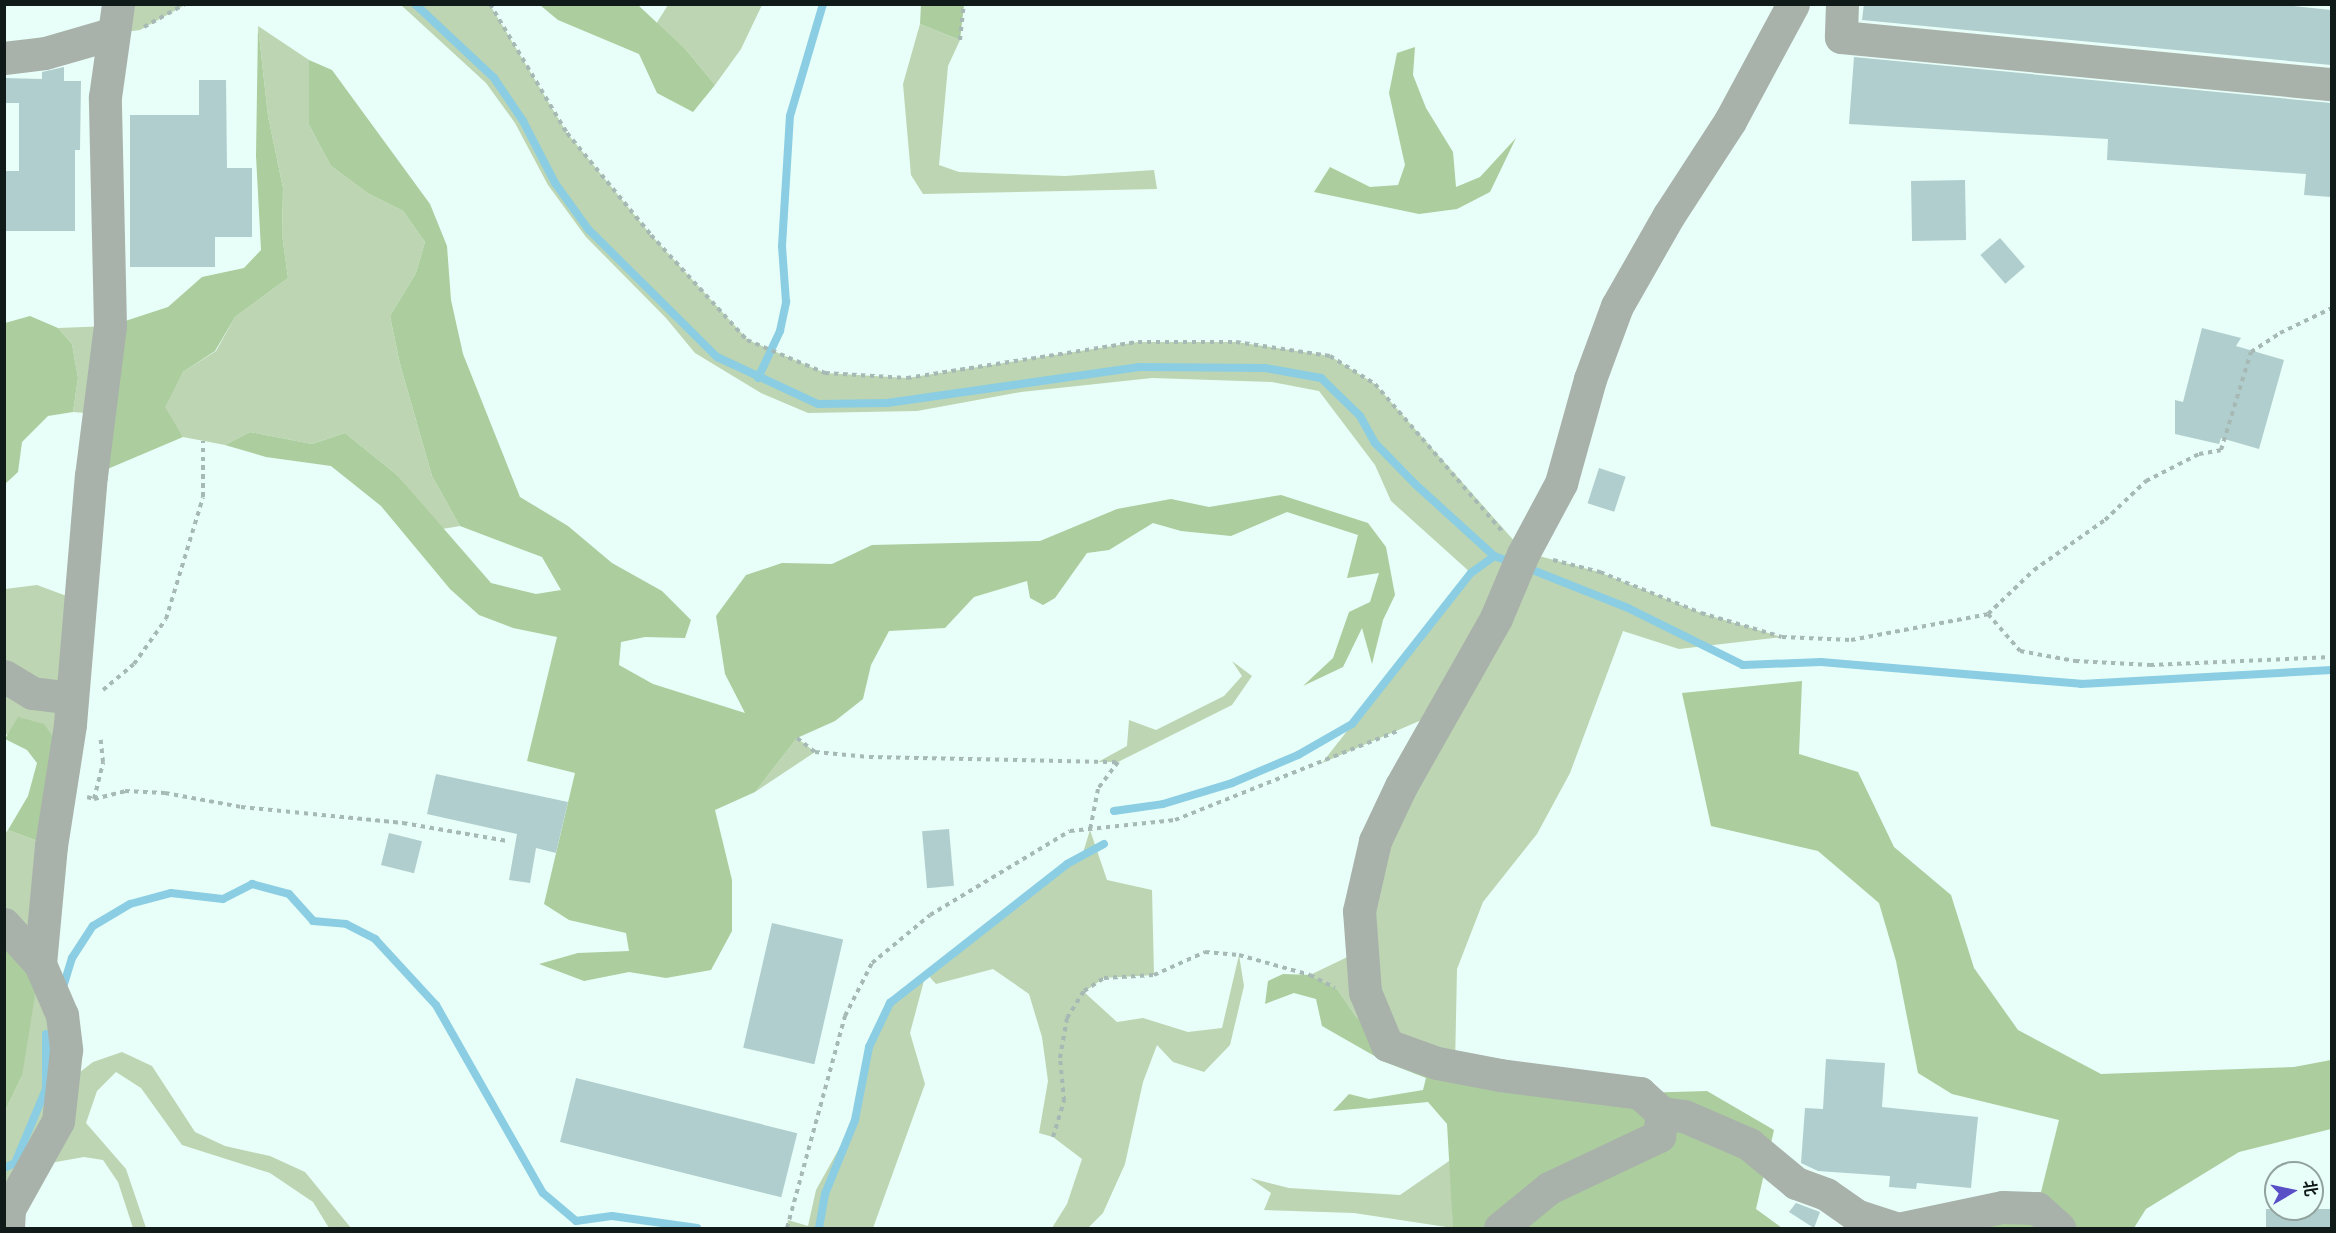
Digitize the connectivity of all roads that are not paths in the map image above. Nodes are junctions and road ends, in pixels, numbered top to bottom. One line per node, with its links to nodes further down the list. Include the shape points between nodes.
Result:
1 (1793, 4): 10 (street, via 1730,121 1669,215 1617,306 1590,379 1561,483 1496,618 1401,786 1375,841 1359,911 1365,992 1387,1045 1437,1064 1568,1087 1640,1092)
2 (1842, 4): 5 (street, via 1841,37)
3 (115, 19): 4 (street, via 45,53); 7 (street, via 105,97 110,326 92,476)
4 (4, 58)
5 (2331, 84)
6 (4, 676): 7 (street, via 32,693)
7 (87, 698): 9 (street, via 60,790)
8 (4, 924): 9 (street)
9 (40, 964): 11 (street, via 63,1026 66,1050 58,1121 9,1209)
10 (1662, 1113): 12 (street, via 1659,1136 1549,1188); 13 (street, via 1684,1116 1749,1144 1796,1183 1826,1194 1858,1216)
11 (8, 1228)
12 (1500, 1228)
13 (1895, 1228)
14 (1903, 1228): 15 (street, via 2003,1207 2037,1208)
15 (2059, 1228)

